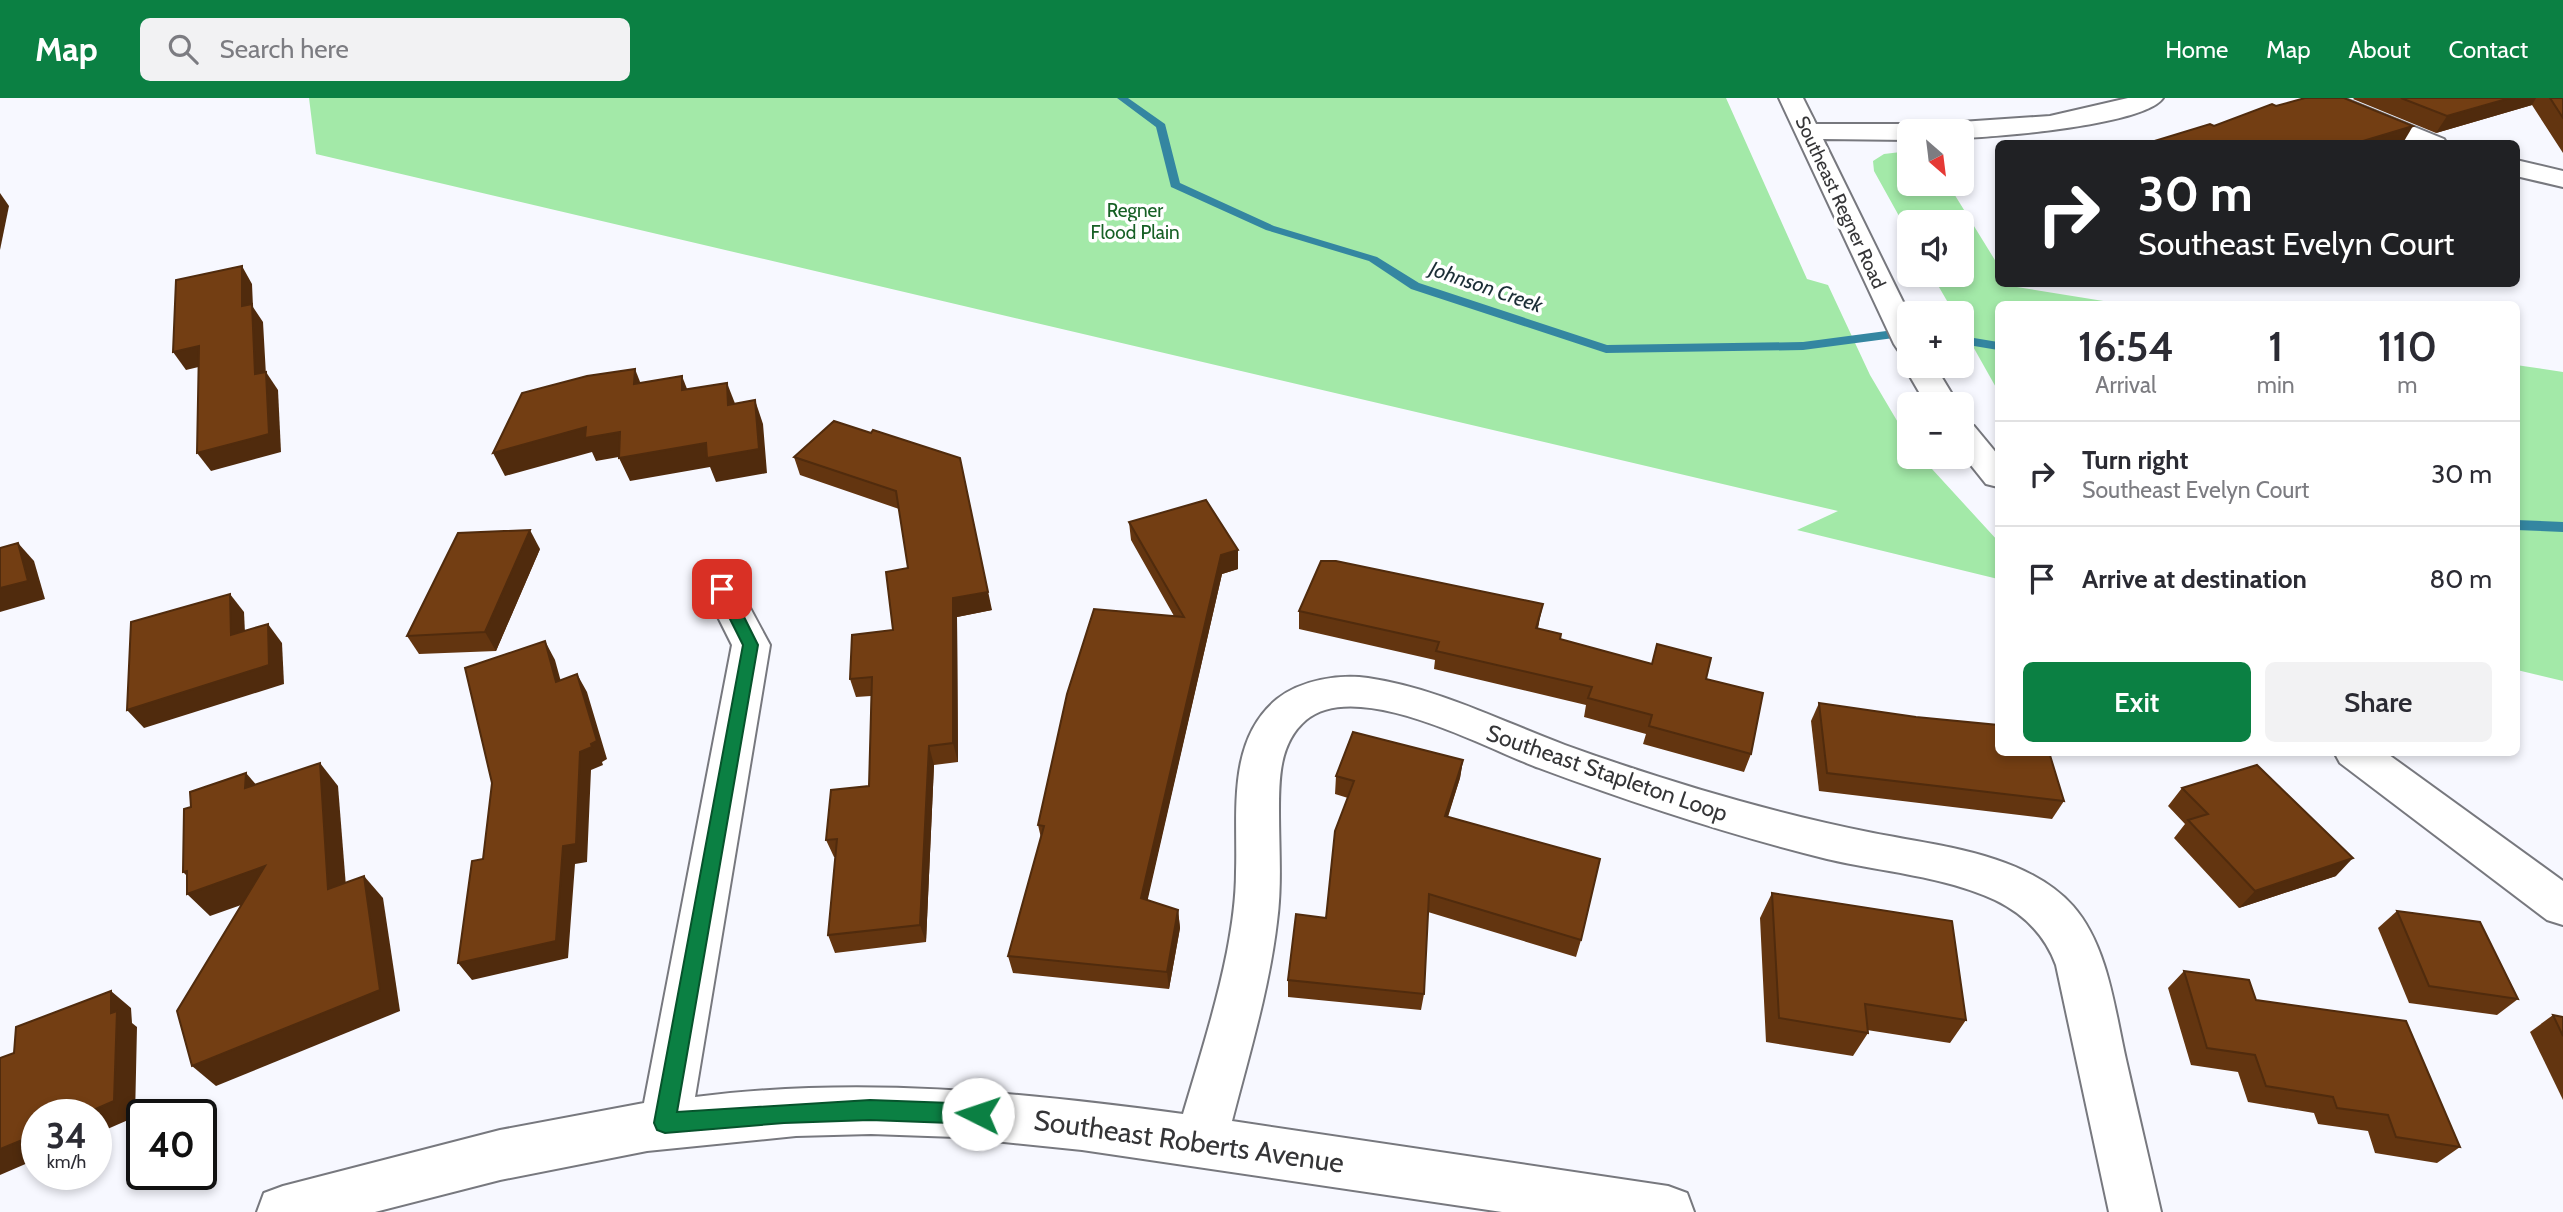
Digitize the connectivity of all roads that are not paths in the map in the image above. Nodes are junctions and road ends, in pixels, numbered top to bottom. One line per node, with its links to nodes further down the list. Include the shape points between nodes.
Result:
1 (1791, 98): 5 (street, Southeast Regner Road)
2 (2151, 98): 4 (street, via 2075,119)
3 (2322, 98): 7 (street)
4 (1974, 130)
5 (1808, 131): 6 (street); 10 (street, Southeast Regner Road)
6 (1897, 132)
7 (2425, 140)
8 (2520, 169): 9 (street)
9 (2563, 179)
10 (1897, 320)
11 (1974, 447): 12 (street)
12 (1995, 472)
13 (722, 589): 16 (street, via 751,645)
14 (2359, 756): 15 (street)
15 (2563, 906)
16 (665, 1123): 17 (street, Southeast Roberts Avenue, via 784,1113 956,1112 1069,1122); 18 (street, Southeast Roberts Avenue, via 507,1152)
17 (1201, 1142): 19 (street, Southeast Roberts Avenue); 20 (street, Southeast Stapleton Loop, via 1243,975 1258,891 1260,759 1272,730 1289,711 1313,697 1350,691 1400,701 1672,800 1830,842 1983,875 2018,890 2059,922 2072,946)
18 (282, 1212)
19 (1668, 1212)
20 (2136, 1212)

